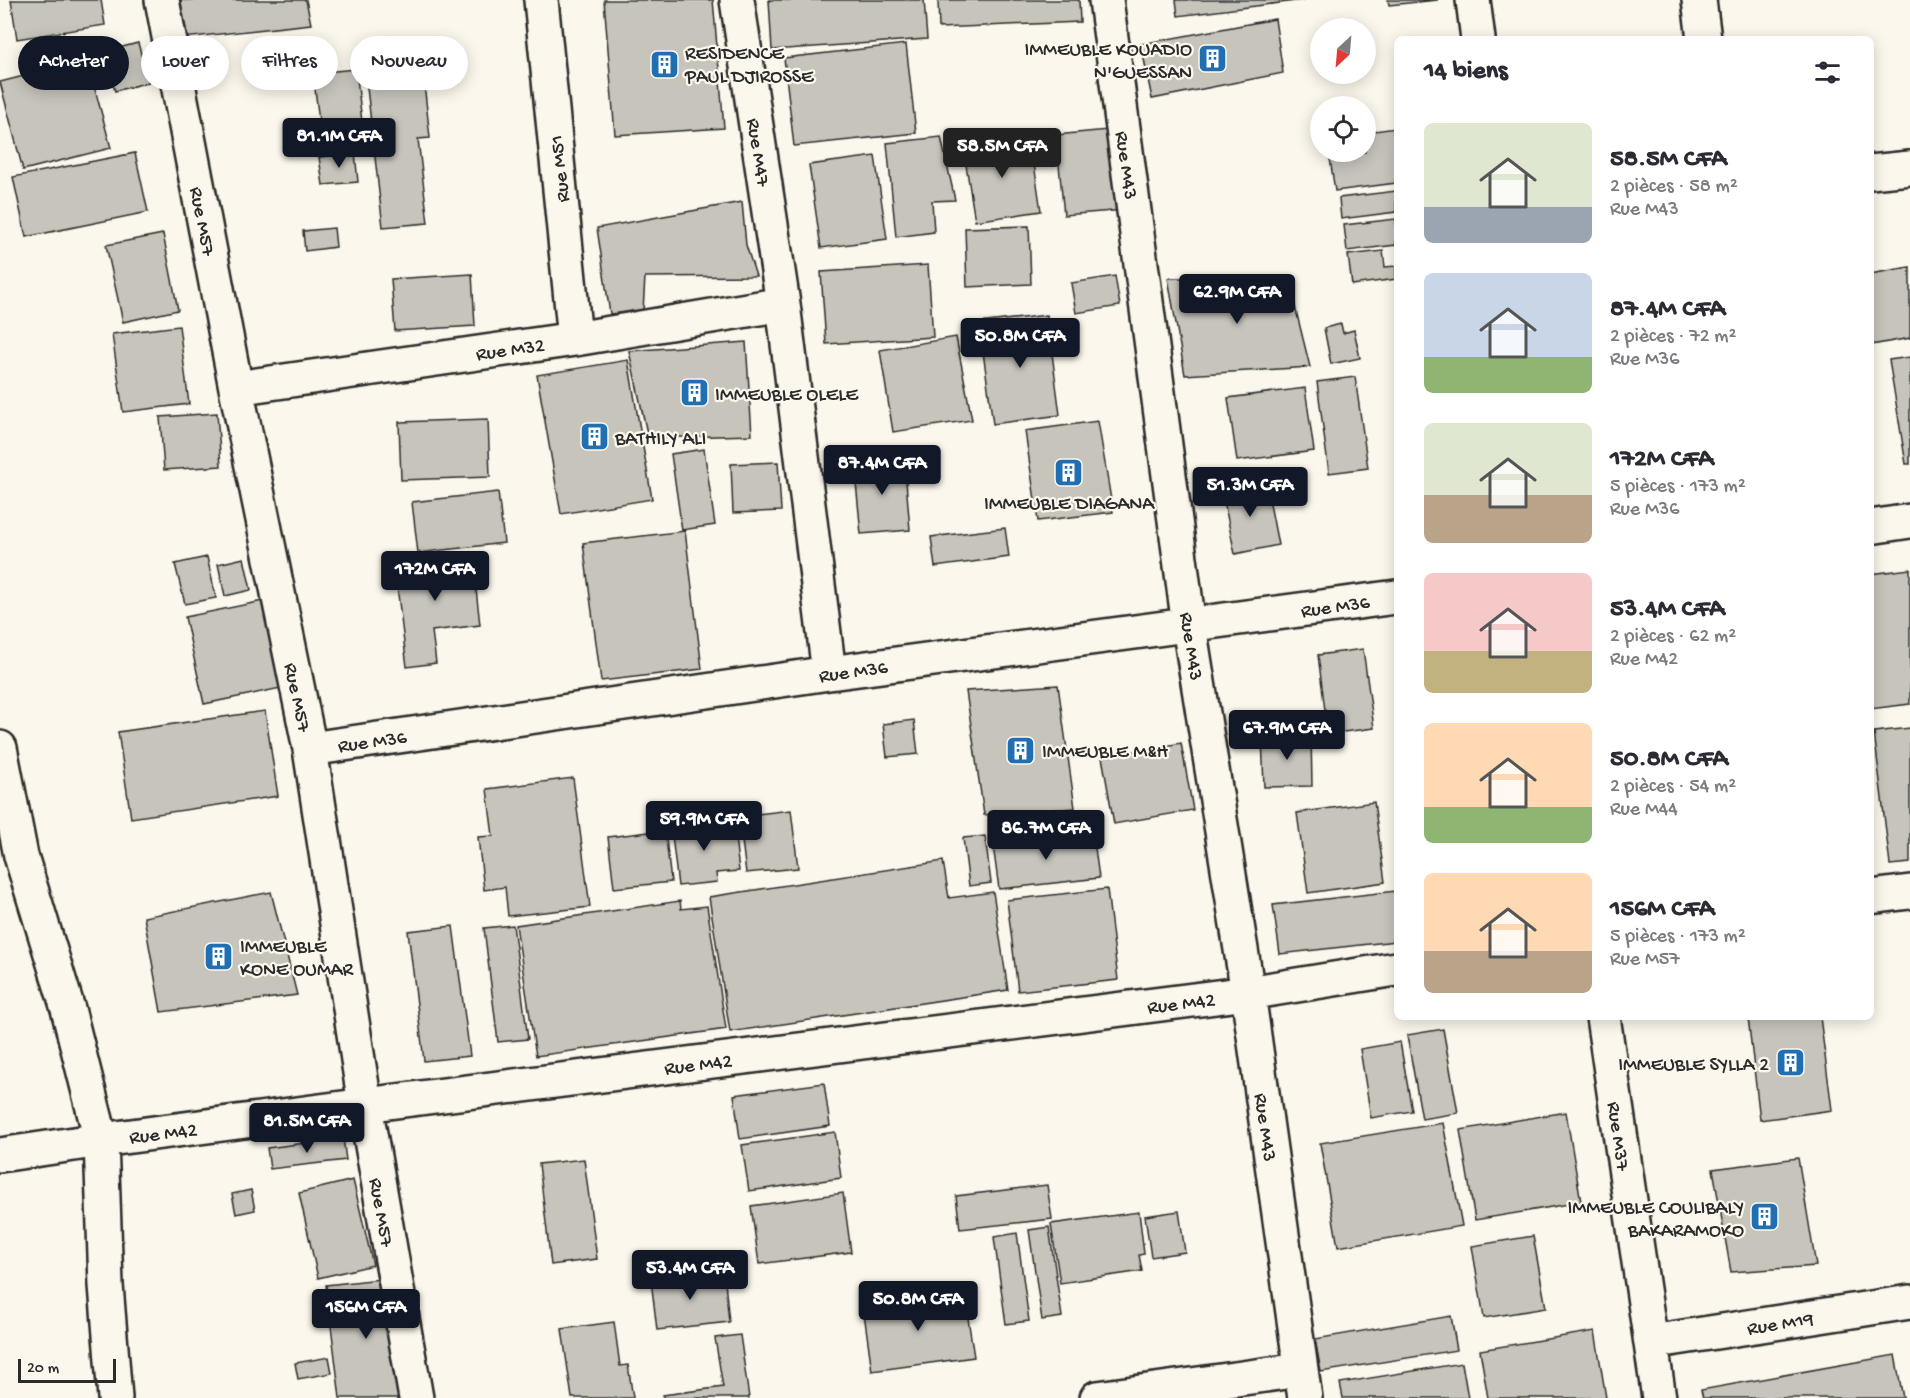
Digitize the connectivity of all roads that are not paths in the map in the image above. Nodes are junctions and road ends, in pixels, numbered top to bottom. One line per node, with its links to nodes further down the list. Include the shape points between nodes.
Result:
1 (162, 0): 13 (street, Rue M57)
2 (541, 0): 12 (street, Rue M51)
3 (737, 0): 11 (street, Rue M47)
4 (1106, 0): 17 (street, Rue M43)
5 (1473, 0): 7 (street)
6 (1699, 0): 8 (street)
7 (1478, 36)
8 (1704, 36)
9 (1910, 168): 10 (street)
10 (1874, 172)
11 (783, 304): 12 (street, Rue M32); 18 (street, Rue M47)
12 (575, 339): 13 (street, Rue M32)
13 (236, 388): 20 (street, Rue M57)
14 (1910, 521): 15 (street)
15 (1874, 526)
16 (1394, 597): 17 (street, Rue M36)
17 (1190, 626): 18 (street, Rue M36); 24 (street, Rue M43)
18 (829, 673): 20 (street, Rue M36)
19 (0, 748): 27 (street, via 21,856 68,1009)
20 (310, 749): 26 (street, Rue M57)
21 (1910, 892): 22 (street)
22 (1874, 896)
23 (1394, 969): 24 (street, Rue M42)
24 (1248, 993): 26 (street, Rue M42); 31 (street, Rue M43)
25 (1603, 1020): 30 (street, Rue M37)
26 (365, 1105): 27 (street, Rue M42); 33 (street, Rue M57)
27 (102, 1140): 28 (street, Rue M42); 32 (street, via 106,1285)
28 (0, 1155)
29 (1910, 1302): 30 (street, Rue M19)
30 (1651, 1342): 35 (street, Rue M37)
31 (1303, 1384): 34 (street)
32 (115, 1398)
33 (416, 1398)
34 (1097, 1398)
35 (1659, 1398)

